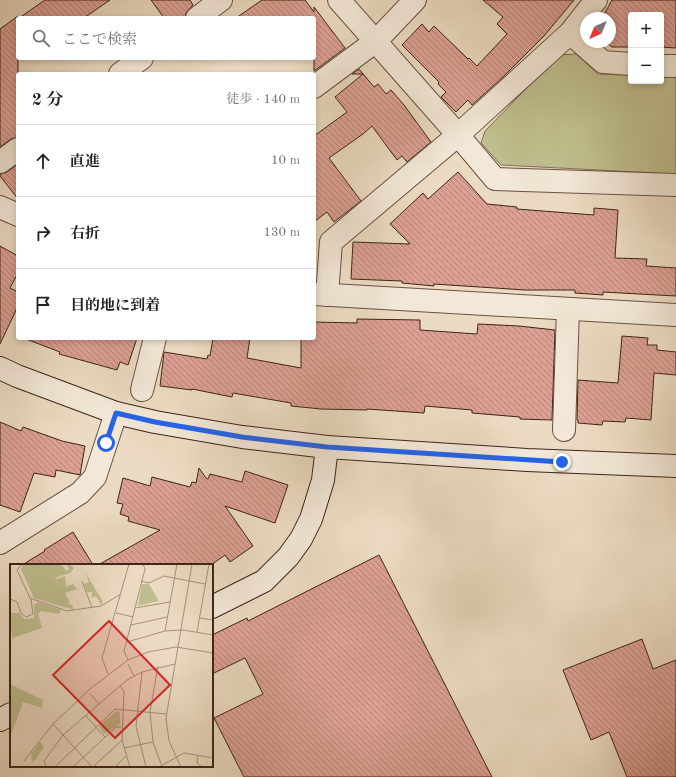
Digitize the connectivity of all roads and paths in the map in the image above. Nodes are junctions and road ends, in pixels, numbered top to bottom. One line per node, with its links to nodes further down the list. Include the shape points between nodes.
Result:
1 (221, 0): 5 (street)
2 (339, 0): 7 (street)
3 (415, 0): 7 (street)
4 (596, 0): 6 (street)
5 (200, 16)
6 (570, 33): 9 (street, via 603,62); 14 (street)
7 (376, 41): 13 (street); 14 (street)
8 (139, 60): 12 (street)
9 (628, 64)
10 (664, 66): 11 (street)
11 (676, 66)
12 (123, 72)
13 (316, 86)
14 (458, 135): 17 (street, via 495,179); 20 (street, via 330,242)
15 (16, 150): 16 (street)
16 (0, 162)
17 (676, 185)
18 (0, 207): 19 (street)
19 (16, 214)
20 (321, 294): 21 (street)
21 (568, 309): 22 (street); 27 (street)
22 (676, 315)
23 (154, 340): 25 (street)
24 (0, 368): 26 (street)
25 (142, 390)
26 (116, 413): 28 (street, via 242,437); 30 (street, via 95,477 80,493)
27 (564, 430)
28 (327, 447): 29 (street, via 562,462); 31 (street, via 323,480 311,519 301,539 264,580)
29 (676, 466)
30 (5, 534)
31 (213, 606)
32 (10, 715): 33 (street)
33 (0, 720)

